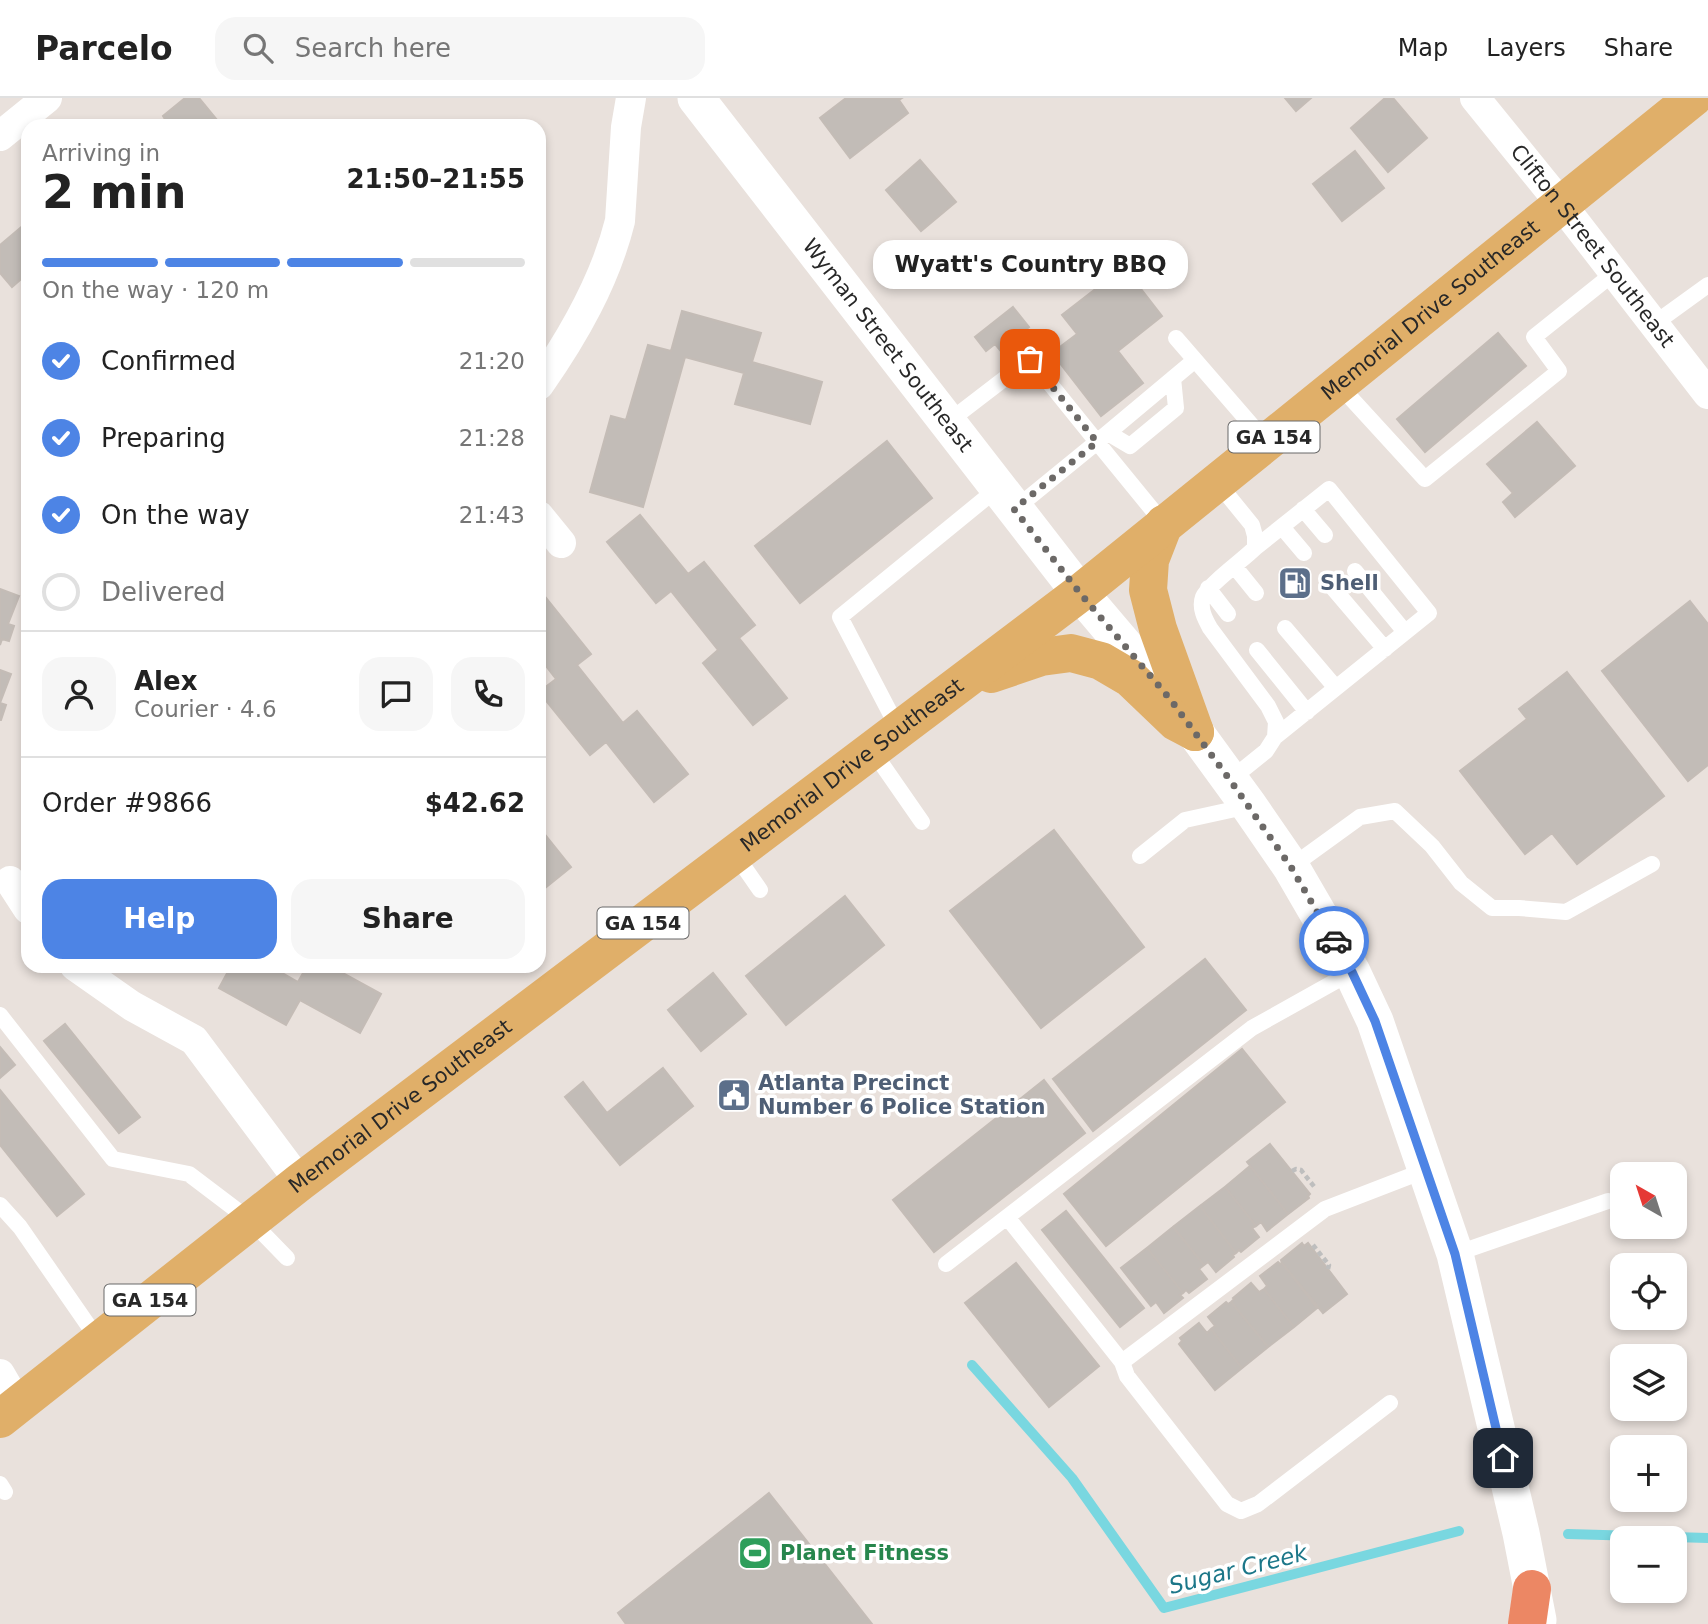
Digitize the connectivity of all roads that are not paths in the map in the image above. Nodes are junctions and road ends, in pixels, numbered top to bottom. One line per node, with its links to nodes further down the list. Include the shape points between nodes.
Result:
1 (47, 98): 7 (street)
2 (631, 98): 15 (street, via 617,233 596,289)
3 (696, 98): 19 (street, Wyman Street Southeast)
4 (1475, 98): 9 (street, Clifton Street Southeast)
5 (1693, 98): 9 (main road, Memorial Drive Southeast / GA 154)
6 (21, 119): 8 (street)
7 (21, 119)
8 (0, 136)
9 (1561, 204): 10 (street, Clifton Street Southeast); 17 (main road, Memorial Drive Southeast / GA 154)
10 (1614, 273): 12 (street, Clifton Street Southeast); 17 (lane, via 1534,337 1559,371 1425,479)
11 (1708, 285): 12 (lane)
12 (1654, 324): 18 (street, Clifton Street Southeast)
13 (1176, 338): 14 (lane)
14 (1195, 360): 16 (lane); 21 (lane)
15 (546, 375)
16 (1173, 377): 20 (lane); 20 (lane, via 1176,408 1130,446)
17 (1338, 384): 21 (main road, Memorial Drive Southeast / GA 154)
18 (1708, 394)
19 (948, 422): 20 (lane, via 1030,359); 23 (street, Wyman Street Southeast)
20 (1102, 438): 23 (lane); 25 (lane)
21 (1267, 443): 22 (main road, Memorial Drive Southeast / GA 154)
22 (1217, 482): 25 (main road, Memorial Drive Southeast / GA 154); 30 (lane, via 1252,525)
23 (1006, 498): 36 (street, Wyman Street Southeast); 48 (lane, via 840,617)
24 (1303, 509): 27 (lane); 28 (lane); 40 (lane, via 1329,489 1429,612)
25 (1164, 524): 36 (main road, Memorial Drive Southeast / GA 154); 46 (main road, via 1150,560 1148,590)
26 (546, 525): 29 (street)
27 (1282, 527): 30 (lane); 31 (lane)
28 (1325, 536)
29 (561, 543)
30 (1255, 548): 32 (lane)
31 (1304, 553)
32 (1235, 567): 34 (lane); 37 (lane)
33 (1355, 571): 40 (lane)
34 (1208, 588): 38 (lane); 47 (lane, via 1202,599 1203,615 1268,706 1276,722)
35 (1334, 588): 41 (lane)
36 (1080, 593): 43 (main road, Memorial Drive Southeast / GA 154); 46 (street, Wyman Street Southeast)
37 (1256, 593)
38 (1228, 614)
39 (1285, 628): 44 (lane)
40 (1405, 632): 41 (lane)
41 (1385, 649): 44 (lane)
42 (1257, 650): 45 (lane)
43 (956, 687): 46 (main road, via 1041,657 1071,653 1101,661 1130,678 1176,722); 48 (main road, Memorial Drive Southeast / GA 154)
44 (1336, 688): 45 (lane)
45 (1307, 712): 47 (lane)
46 (1195, 732): 49 (street, Wyman Street Southeast)
47 (1275, 737): 49 (lane)
48 (886, 740): 50 (lane); 51 (main road, Memorial Drive Southeast / GA 154)
49 (1240, 793): 52 (lane, via 1185,820); 54 (street, Wyman Street Southeast)
50 (922, 822)
51 (735, 854): 56 (lane); 62 (main road, Memorial Drive Southeast / GA 154)
52 (1140, 856)
53 (1652, 864): 54 (lane, via 1566,912 1492,908 1461,883 1432,846 1395,811 1360,817)
54 (1291, 867): 58 (street, Wyman Street Southeast)
55 (3, 879): 57 (street)
56 (760, 890)
57 (21, 901)
58 (1352, 972): 61 (street, Wyman Street Southeast, via 1375,1021); 65 (lane, via 1252,1028)
59 (85, 973): 62 (street, via 194,1040)
60 (0, 1015): 66 (lane, via 113,1159 189,1174)
61 (1426, 1170): 67 (street, Wyman Street Southeast); 71 (lane, via 1329,1207)
62 (300, 1182): 66 (main road, Memorial Drive Southeast / GA 154)
63 (1608, 1201): 67 (lane)
64 (0, 1205): 70 (lane)
65 (1007, 1217): 69 (lane); 71 (lane)
66 (251, 1221): 68 (lane); 70 (main road, Memorial Drive Southeast / GA 154)
67 (1455, 1254): 74 (street, Wyman Street Southeast, via 1521,1533)
68 (287, 1258)
69 (946, 1264)
70 (99, 1341): 72 (main road, Memorial Drive Southeast / GA 154)
71 (1122, 1362): 73 (lane, via 1127,1376 1227,1504 1241,1511 1258,1504)
72 (6, 1399)
73 (1390, 1403)
74 (1532, 1612)

